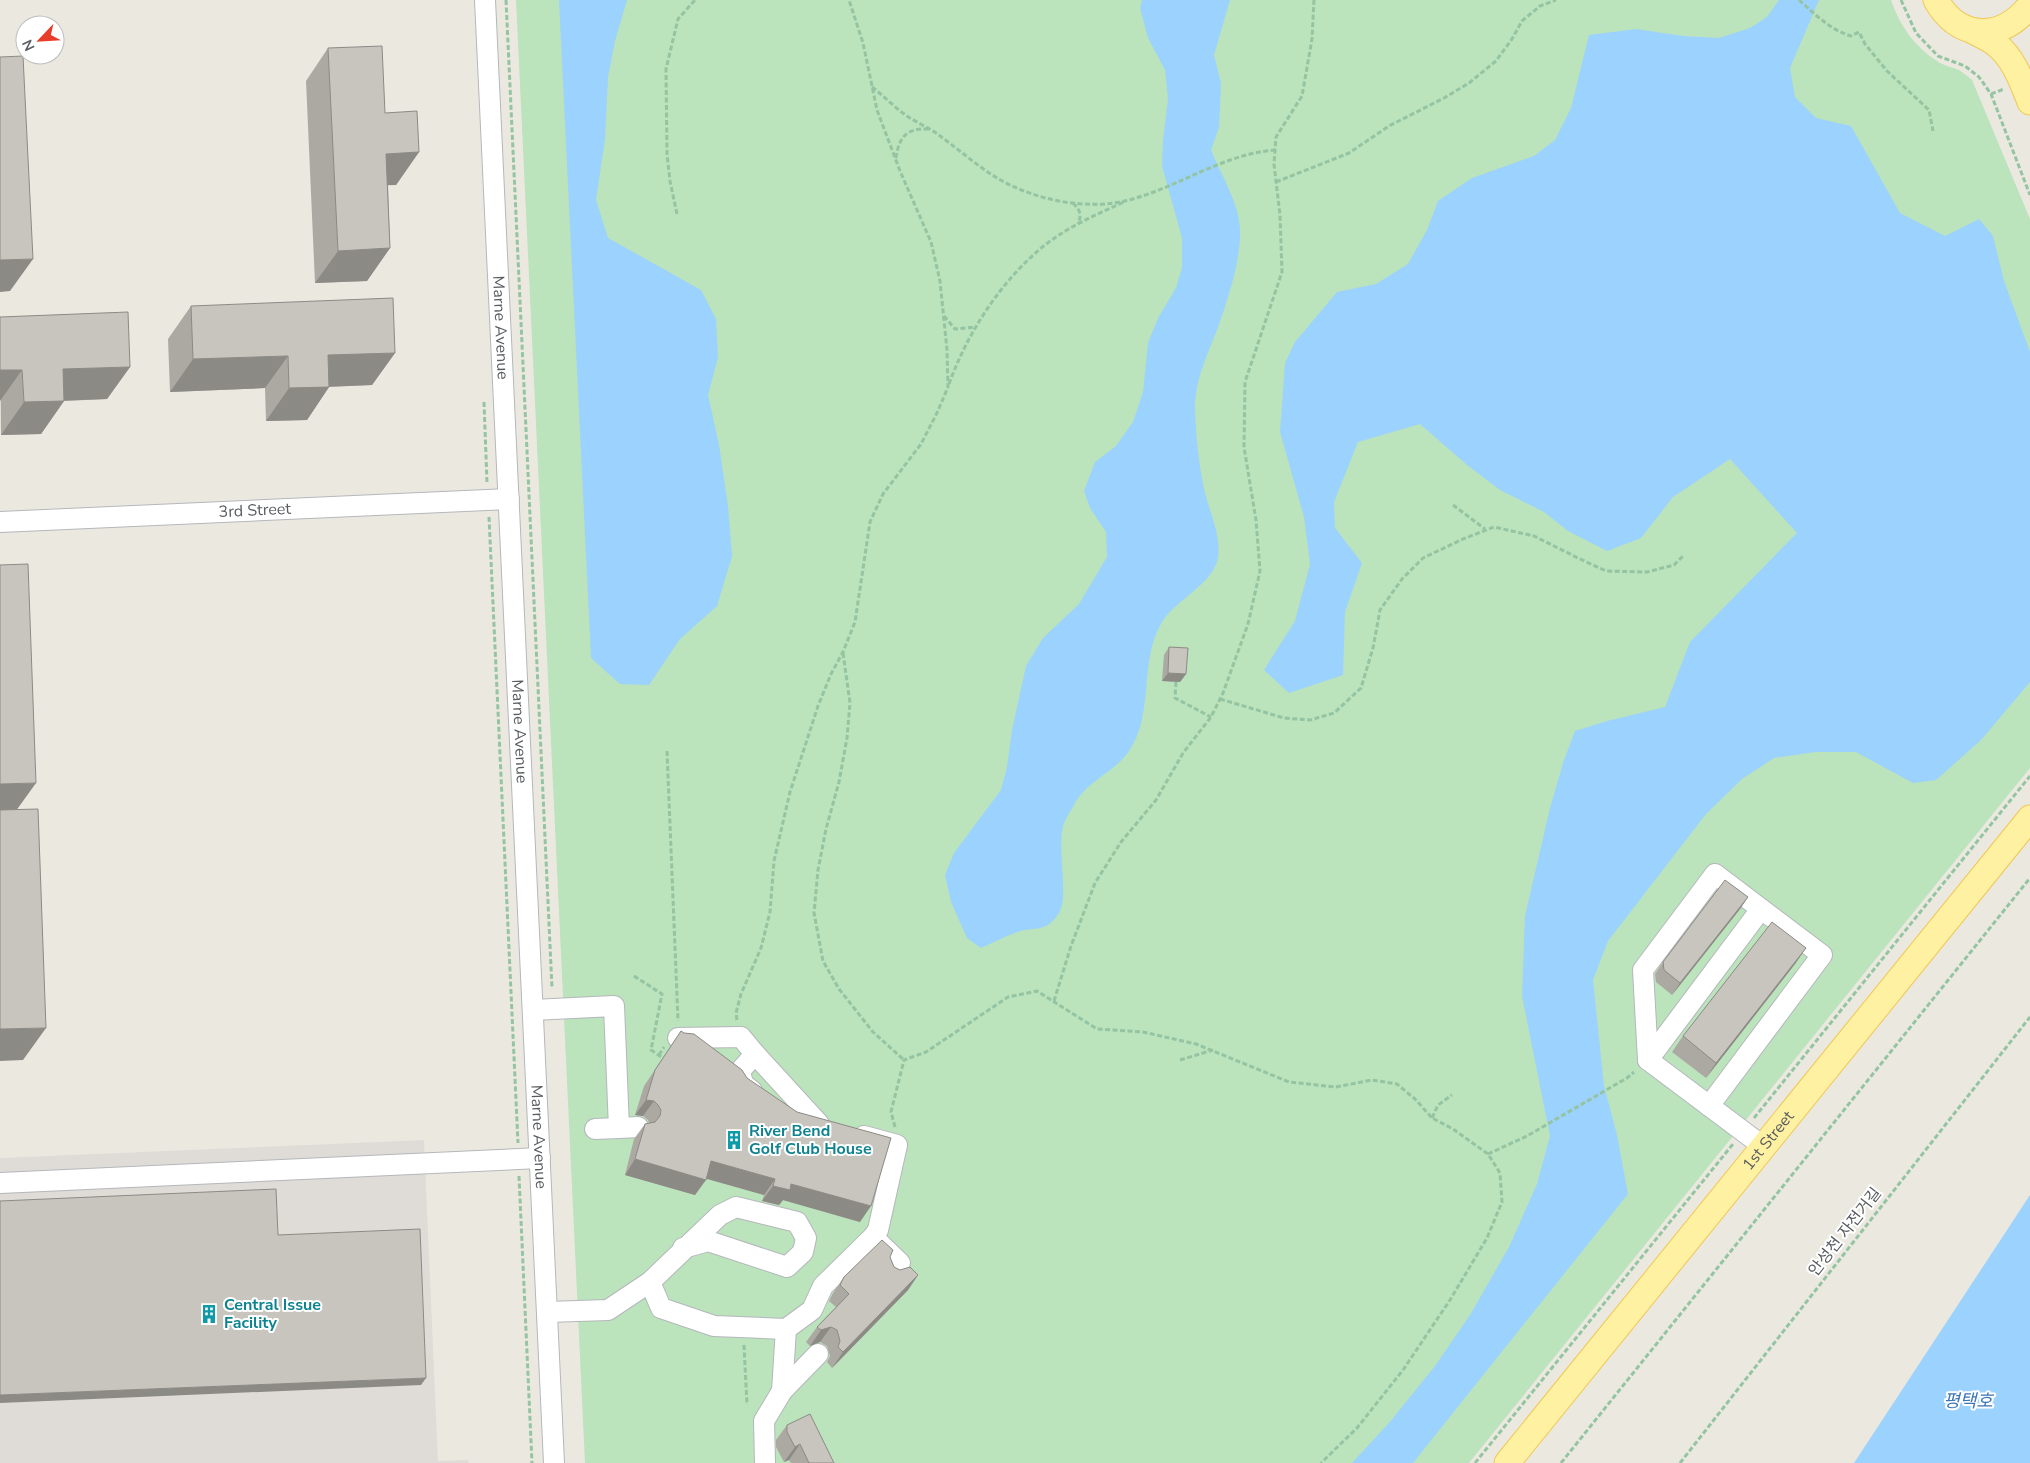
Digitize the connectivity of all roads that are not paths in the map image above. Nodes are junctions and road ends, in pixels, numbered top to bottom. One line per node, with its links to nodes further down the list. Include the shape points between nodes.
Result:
1 (484, 0): 6 (street, Marne Avenue)
2 (1936, 0): 4 (main road, via 1956,24)
3 (2028, 6): 4 (main road, via 2017,20 2005,27 1989,32); 5 (main road, via 2016,33 2016,53)
4 (1973, 31): 5 (main road, via 1995,43 2007,55)
5 (2026, 92)
6 (510, 499): 7 (street, 3rd Street); 10 (street, Marne Avenue)
7 (0, 522)
8 (2030, 818): 17 (main road, 1st Street)
9 (1761, 909): 13 (street); 13 (street, via 1715,874 1693,903 1643,970); 14 (street, via 1822,955)
10 (543, 1009): 16 (street, via 614,1006 629,1128); 18 (street, Marne Avenue)
11 (678, 1038): 12 (street, via 741,1037)
12 (755, 1054): 15 (street); 15 (street, via 740,1070 743,1084 789,1116)
13 (1648, 1060): 14 (street)
14 (1709, 1106): 17 (street)
15 (833, 1128): 20 (street, via 896,1145 878,1230)
16 (595, 1129)
17 (1764, 1147): 30 (main road, 1st Street)
18 (540, 1158): 19 (street); 24 (street, Marne Avenue)
19 (0, 1183)
20 (873, 1237): 22 (street, via 900,1263); 25 (street, via 822,1286 812,1310)
21 (684, 1248): 21 (street, via 708,1241 787,1267 803,1252 806,1238 798,1222 736,1207 720,1215); 23 (street)
22 (890, 1274)
23 (650, 1282): 24 (street, via 608,1310); 25 (street, via 661,1308 714,1326)
24 (547, 1312): 28 (street, Marne Avenue)
25 (786, 1329): 27 (street)
26 (818, 1354): 27 (street)
27 (782, 1391): 29 (street, via 764,1421)
28 (554, 1463)
29 (765, 1463)
30 (1507, 1463)

